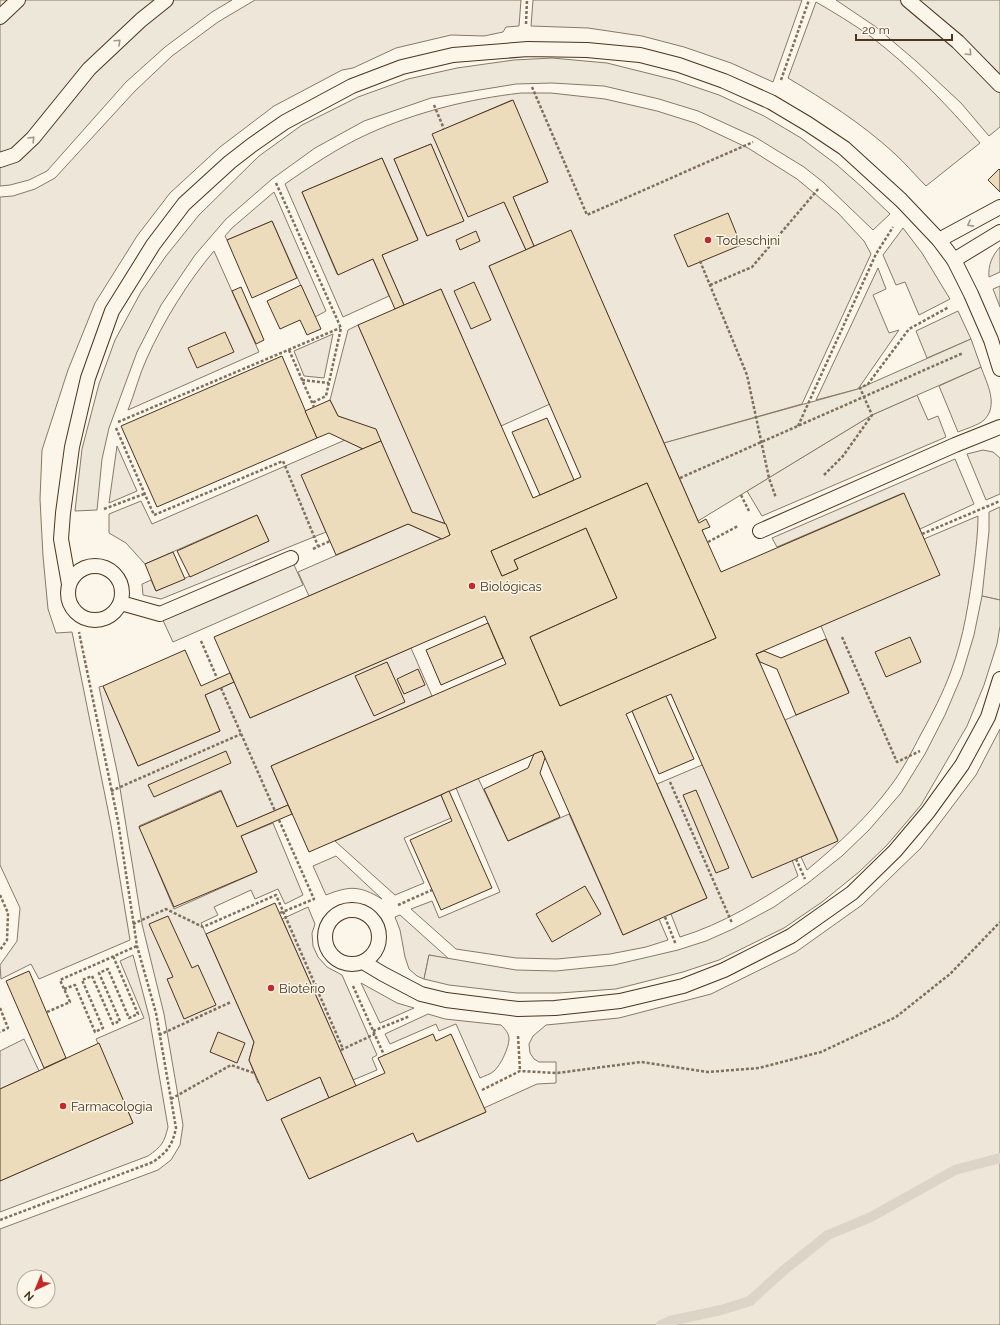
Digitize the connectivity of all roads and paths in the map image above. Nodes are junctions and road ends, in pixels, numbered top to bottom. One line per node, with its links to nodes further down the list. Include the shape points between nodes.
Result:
1 (18, 0): 6 (lane)
2 (166, 0): 14 (lane, one-way to 2, via 15,156 29,143 89,69)
3 (527, 0): 7 (path)
4 (809, 0): 8 (path)
5 (908, 0): 9 (lane, one-way to 9, via 958,42)
6 (0, 17)
7 (526, 24)
8 (781, 80)
9 (1000, 85)
10 (532, 87): 13 (path, via 587,215)
11 (434, 105): 12 (path)
12 (444, 129)
13 (752, 142)
14 (0, 160)
15 (276, 183): 25 (path)
16 (819, 188): 23 (path, via 752,267)
17 (1000, 207): 20 (lane, one-way to 20)
18 (893, 226): 36 (path, via 876,254)
19 (1000, 232): 21 (lane)
20 (940, 240): 21 (lane); 49 (lane, via 844,148 771,102 679,65 640,56 594,50 528,49 453,55 402,66 352,86 285,122 252,145 184,204 153,245 112,311 88,378 72,447 63,513 61,539)
21 (954, 260): 28 (lane, via 991,340)
22 (700, 261): 23 (path)
23 (710, 285): 39 (path, via 747,375)
24 (949, 307): 31 (path, via 908,330 868,384 860,388)
25 (340, 328): 26 (path); 30 (path)
26 (289, 350): 29 (path); 35 (path)
27 (963, 353): 31 (path)
28 (1000, 369)
29 (302, 380): 30 (path); 32 (path)
30 (329, 383): 32 (path, via 326,396)
31 (864, 397): 34 (path); 36 (path)
32 (312, 403): 33 (path)
33 (314, 407)
34 (872, 415)
35 (118, 422)
36 (797, 427): 39 (path)
37 (1000, 427): 45 (lane)
38 (116, 428): 41 (path)
39 (761, 443): 40 (path); 43 (path)
40 (680, 478)
41 (144, 494): 44 (path); 47 (path, via 154,516 283,461)
42 (1000, 500): 46 (path)
43 (778, 504)
44 (104, 509)
45 (760, 531)
46 (922, 534)
47 (318, 546)
48 (291, 558): 50 (lane, via 160,614)
49 (69, 584): 50 (lane, via 69,605 85,619 96,621 106,618 115,612); 50 (lane, via 74,574 83,568 104,567 114,573 120,582)
50 (121, 603)
51 (79, 632): 60 (path)
52 (842, 637): 58 (path, via 897,762)
53 (201, 640): 54 (path)
54 (217, 678)
55 (1000, 679): 78 (lane, via 988,717 962,765 928,812 895,851 852,892 791,936 724,970 683,986 620,1001 518,1009 446,1000 421,994)
56 (222, 688): 57 (path)
57 (242, 734): 60 (path); 61 (path)
58 (920, 751)
59 (670, 782): 72 (path)
60 (111, 791): 73 (path, via 118,821)
61 (275, 811)
62 (279, 820): 68 (path, via 314,899)
63 (796, 859): 64 (path)
64 (805, 879)
65 (432, 890): 67 (path)
66 (0, 895): 76 (path, via 8,913 7,940)
67 (398, 905)
68 (283, 912): 69 (path); 73 (path, via 276,895 203,927 166,909); 86 (path, via 342,1050)
69 (280, 913)
70 (664, 917): 74 (path)
71 (1000, 922): 90 (path, via 950,974 896,1017 821,1052 759,1068 708,1072 641,1062 557,1073)
72 (732, 923)
73 (133, 924): 75 (path)
74 (676, 945)
75 (137, 946): 77 (path); 87 (path)
76 (0, 950)
77 (113, 956): 80 (path, via 60,980); 80 (path, via 138,1014 129,1018 108,969 99,973 120,1021 113,1024 92,976 82,980 103,1028 95,1032 75,985)
78 (363, 962)
79 (353, 986): 86 (path)
80 (64, 989): 83 (path, via 70,1002)
81 (231, 1002): 87 (path)
82 (0, 1008): 85 (path, via 8,1028)
83 (47, 1012)
84 (416, 1013): 86 (path)
85 (0, 1032)
86 (374, 1032): 89 (path)
87 (160, 1035): 93 (path)
88 (518, 1036): 90 (path)
89 (384, 1055)
90 (520, 1071): 92 (path)
91 (254, 1073): 93 (path, via 231,1065)
92 (482, 1090)
93 (171, 1099): 94 (path, via 176,1128 173,1142 153,1162)
94 (0, 1220)

